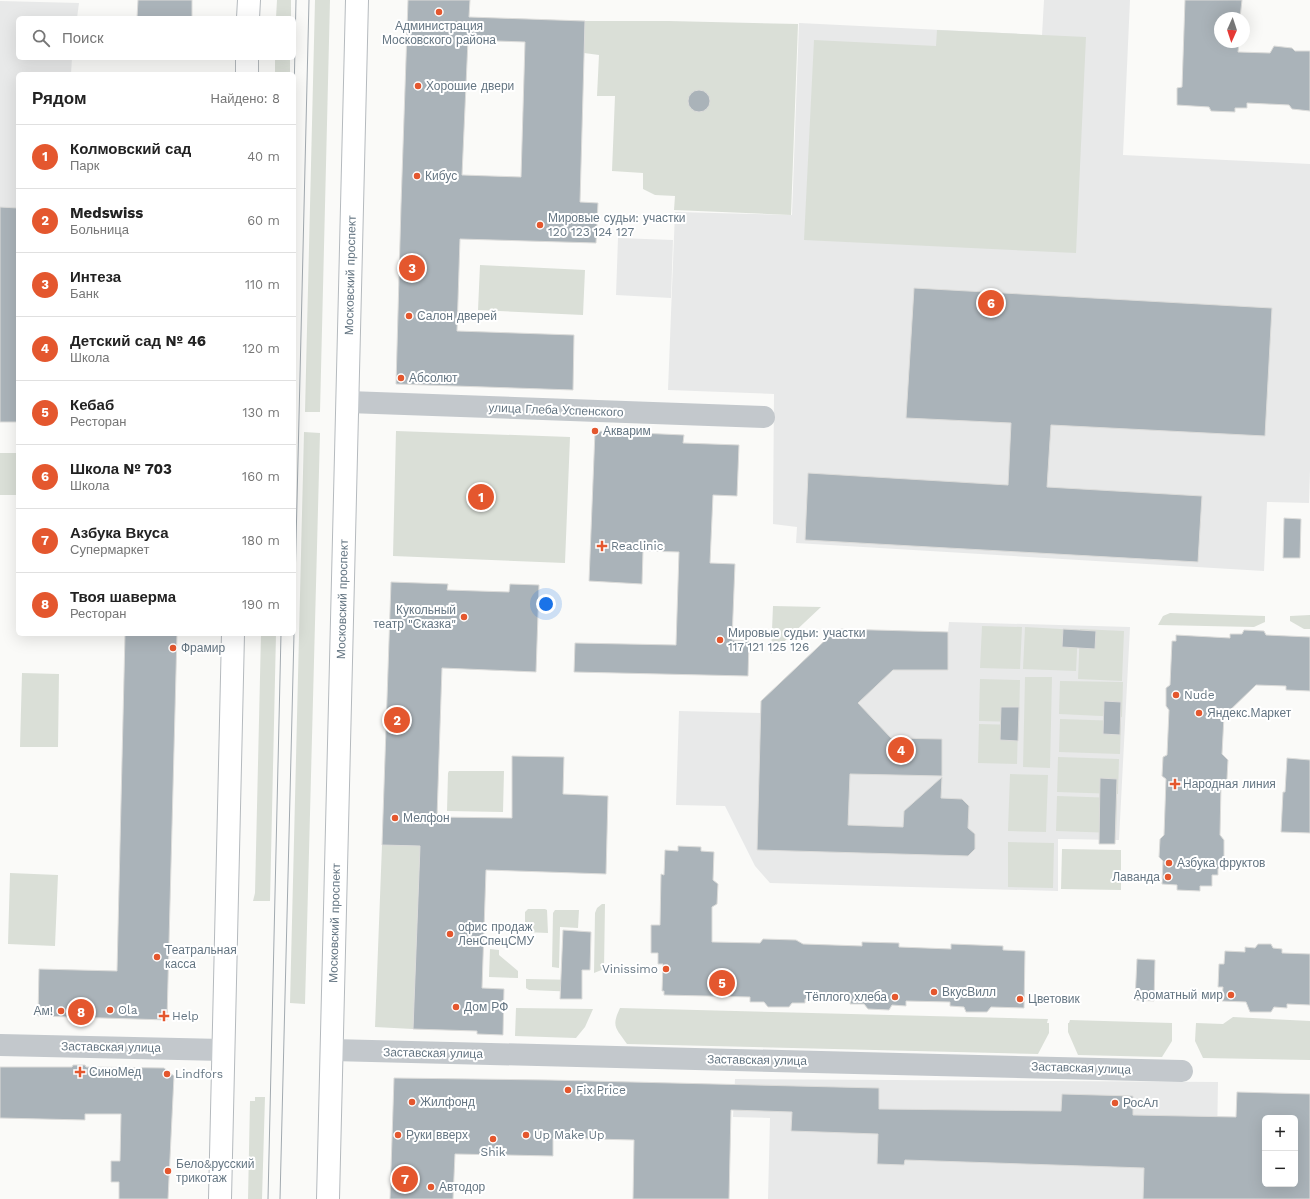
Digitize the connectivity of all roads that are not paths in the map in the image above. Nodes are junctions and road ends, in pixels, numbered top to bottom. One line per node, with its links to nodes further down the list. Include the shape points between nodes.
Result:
1 (249, 0): 3 (main road)
2 (357, 0): 6 (main road, Московский проспект)
3 (248, 16)
4 (247, 60): 5 (main road)
5 (247, 72)
6 (348, 402): 7 (street, улица Глеба Успенского); 11 (main road, Московский проспект)
7 (764, 417)
8 (233, 636): 10 (main road)
9 (0, 1045): 10 (street, Заставская улица)
10 (223, 1050): 13 (main road)
11 (332, 1050): 12 (street, Заставская улица); 14 (main road, Московский проспект)
12 (1182, 1071)
13 (220, 1199)
14 (328, 1199)

